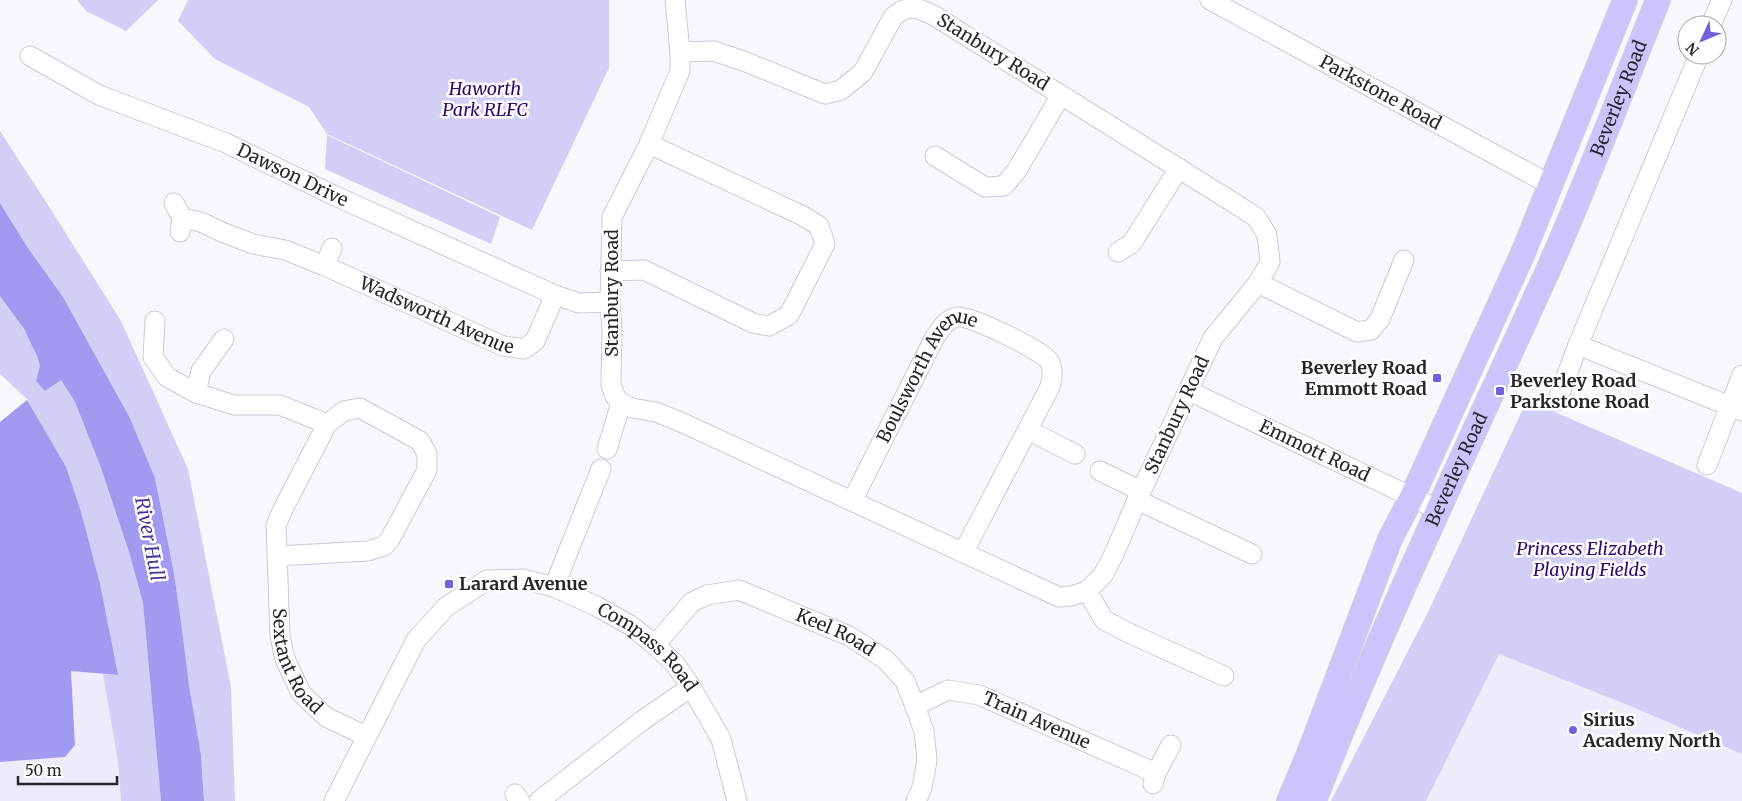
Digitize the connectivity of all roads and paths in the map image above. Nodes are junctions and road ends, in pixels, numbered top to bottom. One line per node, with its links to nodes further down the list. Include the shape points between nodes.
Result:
1 (675, 0): 8 (street)
2 (1210, 0): 15 (street, Parkstone Road)
3 (1626, 0): 15 (main road, Beverley Road)
4 (1658, 0): 42 (main road, Beverley Road, via 1550,265)
5 (1722, 0): 7 (street)
6 (910, 4): 8 (street, Stanbury Road, via 893,17 863,72 841,90 825,94 714,51); 11 (street, Stanbury Road)
7 (1715, 15)
8 (680, 52): 12 (street, Stanbury Road, via 680,71)
9 (30, 56): 21 (street, Dawson Drive, via 99,95 226,143 333,196)
10 (1695, 65): 25 (street)
11 (1061, 95): 13 (street, via 1017,170 1004,186 986,187); 14 (street, Stanbury Road)
12 (649, 144): 19 (street, Stanbury Road, via 612,217); 19 (street, via 803,216 819,226 825,244 789,315 769,326 754,323 644,270)
13 (941, 166)
14 (1179, 168): 17 (street, via 1132,243); 20 (street, Stanbury Road, via 1256,217 1267,235 1270,262)
15 (1551, 185): 40 (main road, Beverley Road)
16 (179, 218): 21 (street, Wadsworth Avenue, via 201,222 252,244 329,257 504,346 524,349 535,341)
17 (1118, 252)
18 (1404, 260): 20 (street, via 1380,319 1371,330 1357,332)
19 (610, 271): 22 (street, Stanbury Road)
20 (1258, 283): 27 (street, Stanbury Road, via 1213,338)
21 (555, 295): 22 (street, via 578,303)
22 (610, 302): 30 (street, Stanbury Road, via 612,385)
23 (155, 321): 28 (street, via 153,357 167,378)
24 (224, 339): 28 (street, via 201,371)
25 (1578, 345): 29 (street); 31 (street)
26 (1742, 375): 31 (street)
27 (1188, 391): 39 (street, Stanbury Road); 40 (street, Emmott Road)
28 (196, 393): 32 (street, via 234,405 280,405)
29 (1557, 401)
30 (621, 403): 34 (street); 41 (street, via 683,423)
31 (1736, 409): 36 (street)
32 (328, 424): 45 (street, Sextant Road, via 276,525); 45 (street, Sextant Road, via 344,411 360,408 420,441 427,454 427,470 384,546 368,551)
33 (1028, 430): 35 (street); 41 (street, Boulsworth Avenue, via 1053,377 1048,359 1020,341 958,316 946,322 935,337); 43 (street, Boulsworth Avenue)
34 (608, 449)
35 (1075, 454)
36 (1708, 465)
37 (602, 468): 46 (street)
38 (1100, 471): 39 (street, Stanbury Road)
39 (1139, 495): 44 (street); 47 (street, Stanbury Road, via 1103,575)
40 (1412, 496): 42 (street, Emmott Road); 58 (main road, Beverley Road, via 1390,539)
41 (852, 502): 43 (street)
42 (1439, 510): 59 (main road, Beverley Road)
43 (962, 553): 47 (street, via 1059,597)
44 (1252, 555)
45 (277, 556): 52 (street, Sextant Road, via 280,636 285,659 301,693 326,717)
46 (554, 587): 48 (street, Compass Road, via 630,625); 52 (street, Compass Road, via 523,579 487,580 446,607 416,640)
47 (1086, 591): 49 (street, via 1104,620)
48 (655, 645): 50 (street, Compass Road, via 675,664); 51 (street, Keel Road, via 692,602 707,595 739,590 849,636 886,660 904,681)
49 (1224, 676)
50 (691, 687): 55 (street); 56 (street, Compass Road, via 720,739)
51 (916, 706): 53 (street, Train Avenue, via 948,690 979,695 1154,779); 57 (street, Keel Road, via 924,731 927,760)
52 (366, 736): 54 (street, Compass Road)
53 (1171, 744)
54 (334, 801)
55 (539, 801)
56 (737, 801)
57 (916, 801)
58 (1289, 801)
59 (1314, 801)

